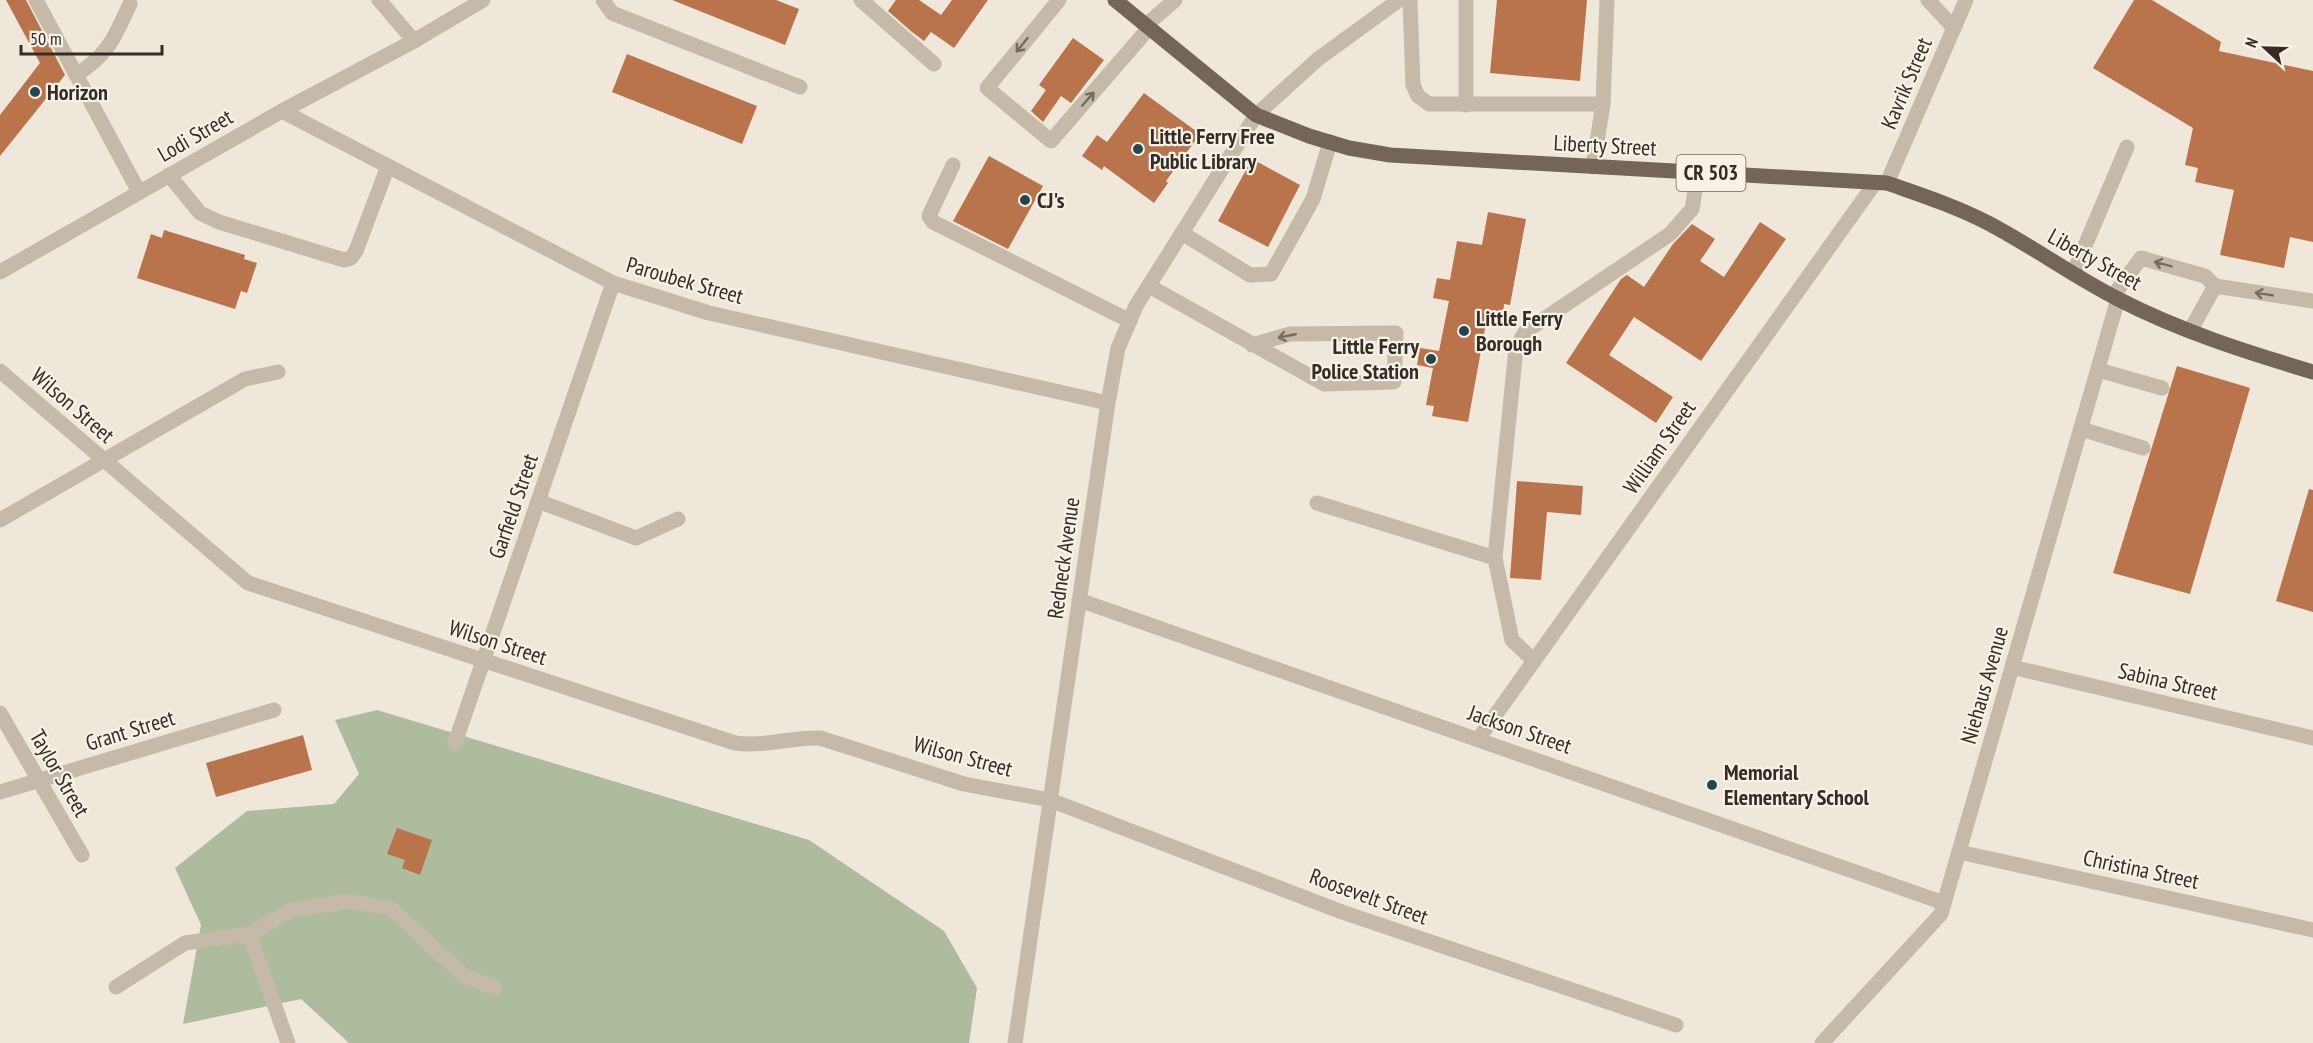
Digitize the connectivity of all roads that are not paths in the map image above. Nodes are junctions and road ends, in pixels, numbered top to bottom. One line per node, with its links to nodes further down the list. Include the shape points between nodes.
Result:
1 (36, 0): 20 (street)
2 (379, 0): 18 (street)
3 (483, 0): 18 (street, Lodi Street)
4 (603, 0): 21 (street, via 612,13 631,22)
5 (861, 0): 19 (street)
6 (1059, 0): 16 (street, one-way to 16, via 987,88 1051,141)
7 (1115, 0): 16 (main road, Liberty Street / CR 503)
8 (1175, 0): 16 (street)
9 (1399, 0): 25 (street, Redneck Avenue, via 1318,59)
10 (1410, 0): 23 (street, via 1413,85 1418,96 1429,104)
11 (1466, 0): 23 (street)
12 (1607, 0): 22 (street)
13 (1928, 0): 17 (street)
14 (1966, 0): 17 (street, Kavrik Street)
15 (129, 1): 20 (street, via 113,40 99,60)
16 (1147, 26): 25 (main road, Liberty Street / CR 503)
17 (1954, 27): 33 (street, Kavrik Street)
18 (414, 41): 24 (street, Lodi Street)
19 (934, 64)
20 (76, 75): 34 (street)
21 (800, 87)
22 (1603, 104): 23 (street); 30 (street)
23 (1466, 105)
24 (282, 111): 29 (street, Paroubek Street); 32 (street, Lodi Street)
25 (1256, 115): 26 (main road, Liberty Street / CR 503); 35 (street, Redneck Avenue)
26 (1330, 142): 30 (main road, Liberty Street / CR 503, via 1390,155); 35 (street, via 1312,199 1271,274 1250,275)
27 (2127, 147): 37 (street)
28 (952, 165): 43 (street, via 929,216 933,222)
29 (388, 166): 32 (street, via 356,251 344,260 200,213); 38 (street, Paroubek Street)
30 (1593, 166): 31 (main road, Liberty Street / CR 503)
31 (1698, 172): 33 (main road, Liberty Street / CR 503); 59 (street, via 1692,209 1670,234 1525,332 1516,348)
32 (169, 175): 34 (street, Lodi Street)
33 (1881, 183): 37 (main road, Liberty Street / CR 503, via 1954,207 1990,224); 62 (street, William Street)
34 (139, 192): 36 (street, Lodi Street)
35 (1182, 233): 39 (street, Redneck Avenue)
36 (0, 272)
37 (2073, 274): 41 (main road, Liberty Street / CR 503)
38 (613, 283): 51 (street, Paroubek Street, via 710,313); 55 (street, Garfield Street)
39 (1149, 286): 43 (street, Redneck Avenue); 45 (street)
40 (2215, 286): 41 (street, one-way to 41, via 2205,276 2141,258); 42 (street, one-way to 40); 44 (street)
41 (2116, 298): 44 (main road, Liberty Street / CR 503); 46 (street, Niehaus Avenue)
42 (2313, 301)
43 (1130, 321): 51 (street, Redneck Avenue, via 1118,348)
44 (2190, 331): 49 (main road, Liberty Street / CR 503)
45 (1252, 345): 45 (street, one-way to 45, via 1324,384 1394,382 1396,333 1290,334)
46 (2098, 370): 50 (street); 52 (street, Niehaus Avenue)
47 (0, 371): 54 (street, Wilson Street)
48 (278, 372): 54 (street, via 245,379)
49 (2313, 372)
50 (2162, 388)
51 (1108, 403): 60 (street, Redneck Avenue)
52 (2081, 429): 53 (street); 63 (street, Niehaus Avenue)
53 (2143, 448)
54 (102, 461): 58 (street); 61 (street, Wilson Street, via 248,582)
55 (538, 501): 57 (street, via 636,538); 61 (street, Garfield Street)
56 (1317, 502): 59 (street)
57 (678, 519)
58 (0, 520)
59 (1495, 558): 62 (street, via 1512,640)
60 (1079, 600): 66 (street, Jackson Street); 71 (street, Redneck Avenue)
61 (484, 661): 68 (street, Garfield Street); 71 (street, Wilson Street, via 735,743 755,746 820,738 964,784)
62 (1534, 661): 66 (street, William Street)
63 (2012, 668): 67 (street, Sabina Street); 72 (street, Niehaus Avenue)
64 (274, 710): 69 (street, Grant Street)
65 (0, 713): 69 (street, Taylor Street)
66 (1479, 738): 74 (street, Jackson Street)
67 (2313, 738)
68 (455, 743)
69 (39, 781): 70 (street, Grant Street); 73 (street, Taylor Street)
70 (0, 792)
71 (1050, 800): 79 (street, Roosevelt Street, via 1342,912); 81 (street, Redneck Avenue)
72 (1959, 852): 74 (street, Niehaus Avenue); 75 (street, Christina Street)
73 (82, 855)
74 (1944, 903): 82 (street, Niehaus Avenue, via 1941,914)
75 (2313, 930)
76 (249, 934): 77 (street, via 185,943); 78 (street, via 292,910 349,901 392,909 463,975); 80 (street)
77 (116, 987)
78 (495, 988)
79 (1676, 1025)
80 (288, 1043)
81 (1015, 1043)
82 (1822, 1043)

